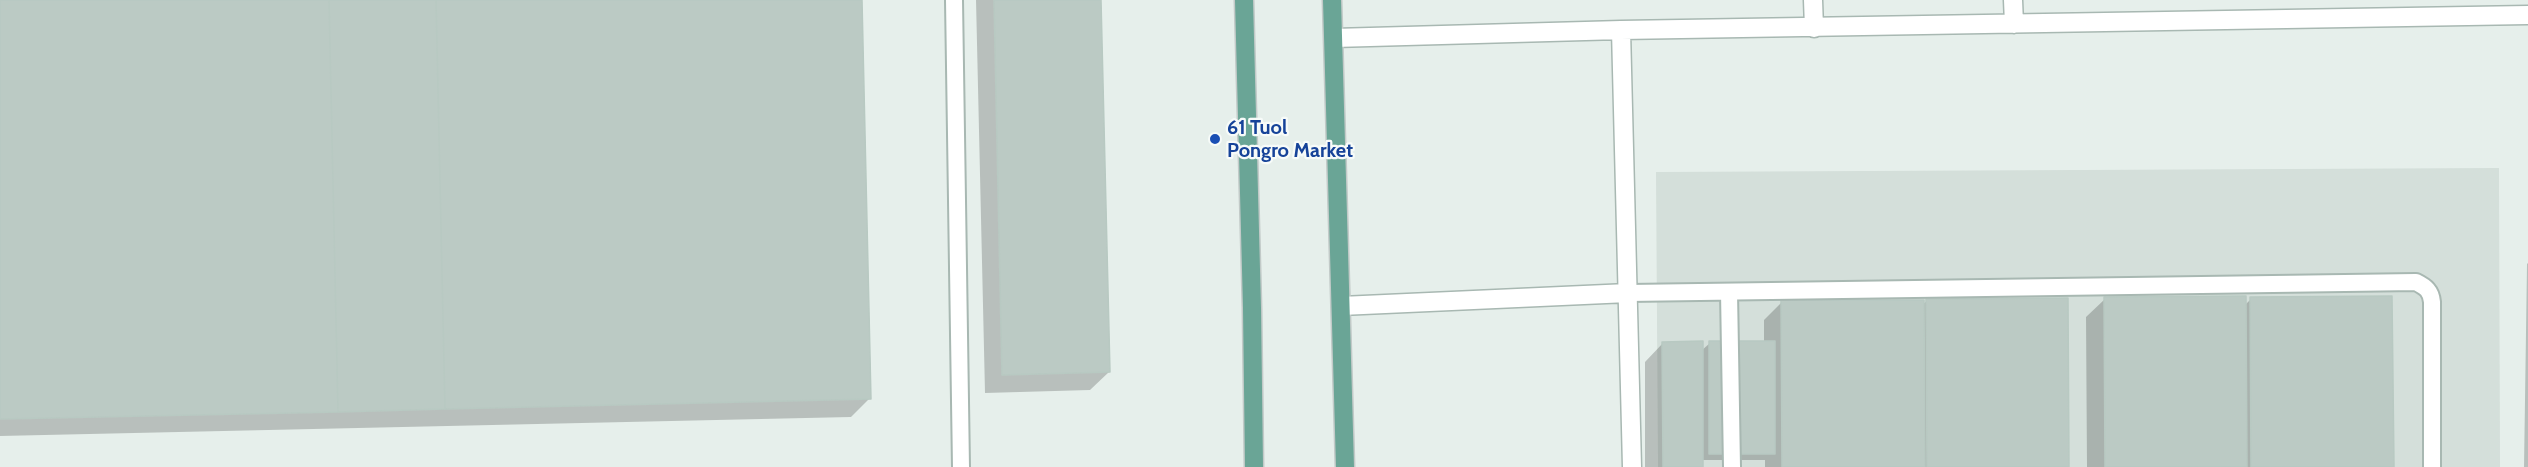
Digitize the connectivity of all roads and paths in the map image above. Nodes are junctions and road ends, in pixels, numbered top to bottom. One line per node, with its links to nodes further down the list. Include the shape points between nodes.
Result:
1 (954, 0): 14 (lane)
2 (1244, 0): 15 (main road)
3 (1332, 0): 10 (main road)
4 (1813, 0): 8 (street)
5 (2013, 0): 7 (street)
6 (2528, 15): 7 (street)
7 (2014, 24): 8 (street)
8 (1814, 28): 9 (street)
9 (1621, 30): 10 (street); 12 (street)
10 (1334, 38): 13 (main road)
11 (1730, 292): 12 (lane); 18 (lane); 19 (lane, via 2416,282 2431,293 2432,302)
12 (1628, 293): 13 (street); 17 (street)
13 (1341, 306): 16 (main road)
14 (961, 467)
15 (1254, 467)
16 (1345, 467)
17 (1632, 467)
18 (1732, 467)
19 (2432, 467)

